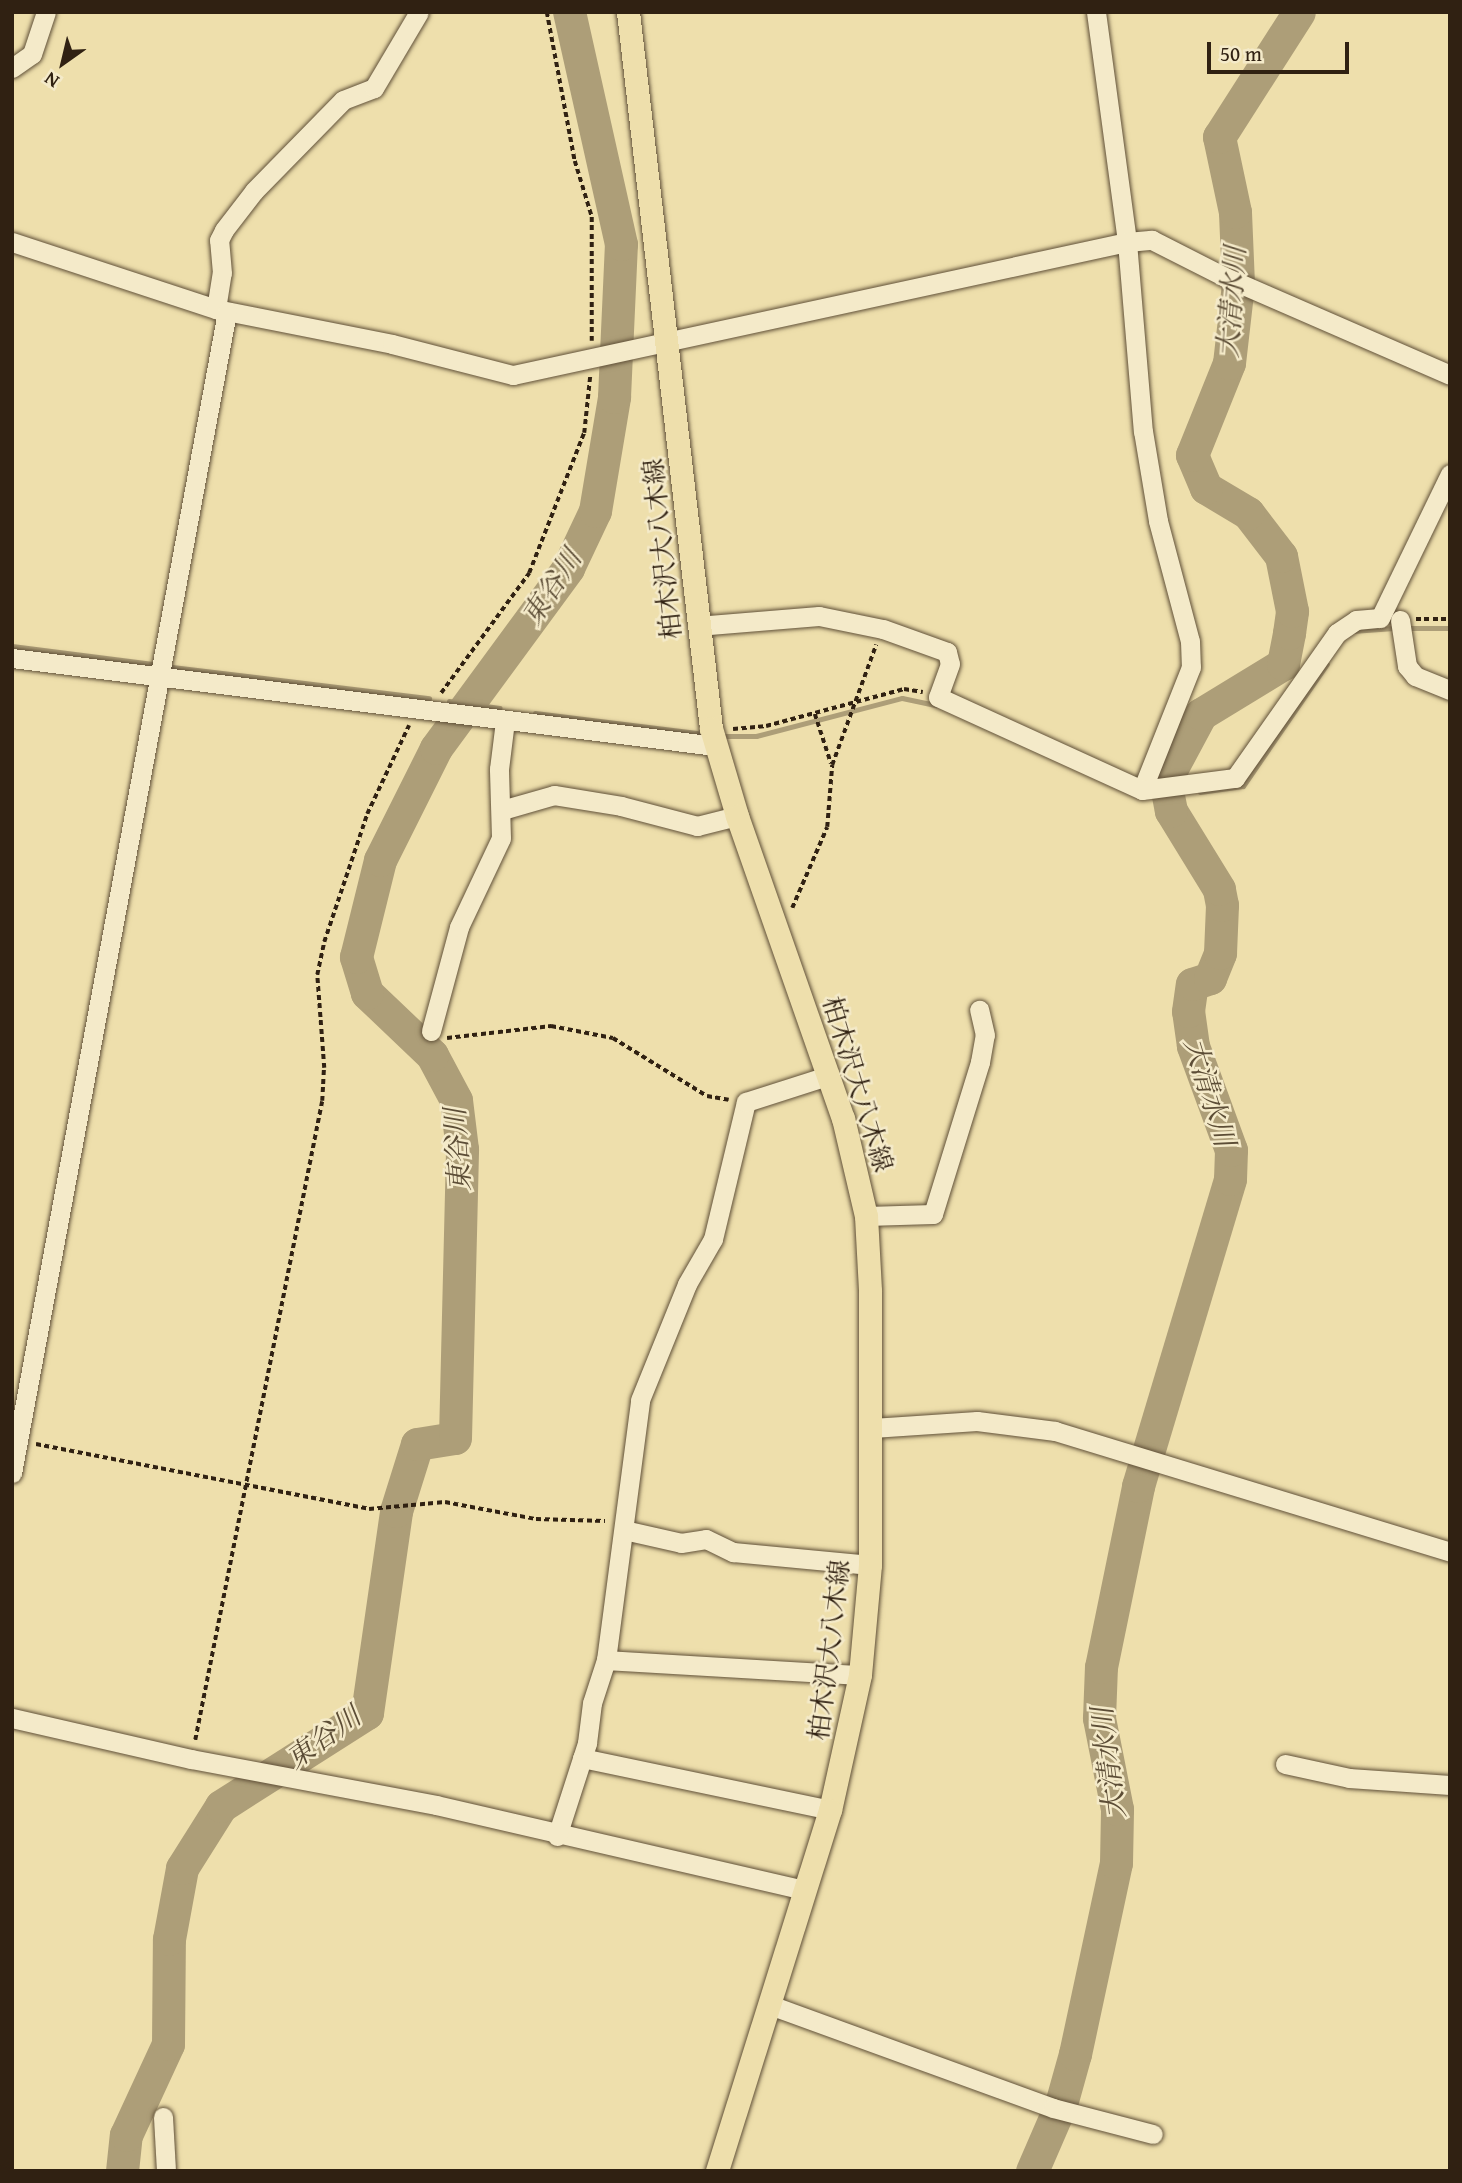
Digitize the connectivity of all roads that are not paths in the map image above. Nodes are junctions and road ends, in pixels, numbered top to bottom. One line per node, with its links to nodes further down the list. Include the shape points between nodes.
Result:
1 (47, 12): 5 (street, via 32,54)
2 (419, 12): 8 (street, via 374,88 343,100 254,191 224,230 219,240)
3 (628, 12): 9 (main road, 柏木沢大八木線)
4 (1096, 12): 7 (street)
5 (12, 68)
6 (12, 242): 8 (street)
7 (1127, 242): 9 (street); 10 (street, via 1152,240); 19 (street, via 1143,431 1158,521 1190,641 1191,667)
8 (222, 311): 9 (street, via 392,344 513,374); 15 (street)
9 (669, 341): 13 (main road, 柏木沢大八木線)
10 (1450, 375)
11 (1448, 483): 19 (street, via 1380,618 1356,620 1337,633 1241,774 1186,787)
12 (1400, 620): 16 (street, via 1407,666 1415,676)
13 (697, 626): 18 (main road, 柏木沢大八木線); 19 (street, via 819,616 883,629 947,652 950,664 938,697)
14 (12, 659): 15 (street)
15 (161, 676): 17 (street); 27 (street)
16 (1450, 690)
17 (499, 720): 18 (street); 20 (street)
18 (720, 738): 21 (main road, 柏木沢大八木線)
19 (1146, 790)
20 (502, 810): 21 (street, via 554,795 697,826); 23 (street, via 501,838 459,927)
21 (737, 816): 24 (main road, 柏木沢大八木線)
22 (979, 1010): 25 (street, via 985,1035 980,1062 933,1214)
23 (431, 1031)
24 (830, 1074): 25 (main road, 柏木沢大八木線); 28 (street, via 746,1102 713,1239 687,1284 640,1400)
25 (866, 1216): 26 (main road, 柏木沢大八木線)
26 (872, 1428): 29 (street, via 1009,1422 1146,1457); 30 (main road, 柏木沢大八木線)
27 (12, 1473)
28 (624, 1525): 30 (street, via 681,1543 705,1539 733,1552); 31 (street)
29 (1450, 1552)
30 (870, 1565): 32 (main road, 柏木沢大八木線)
31 (606, 1660): 32 (street); 34 (street)
32 (860, 1675): 37 (main road, 柏木沢大八木線)
33 (12, 1718): 38 (street, via 191,1759 436,1804)
34 (582, 1758): 37 (street); 38 (street)
35 (1285, 1764): 36 (street, via 1349,1778)
36 (1450, 1785)
37 (830, 1810): 39 (main road, 柏木沢大八木線)
38 (557, 1836): 39 (street)
39 (805, 1890): 40 (main road, 柏木沢大八木線)
40 (770, 2005): 42 (street, via 1061,2111); 44 (main road, 柏木沢大八木線)
41 (163, 2118): 43 (street)
42 (1153, 2134)
43 (166, 2171)
44 (717, 2171)

